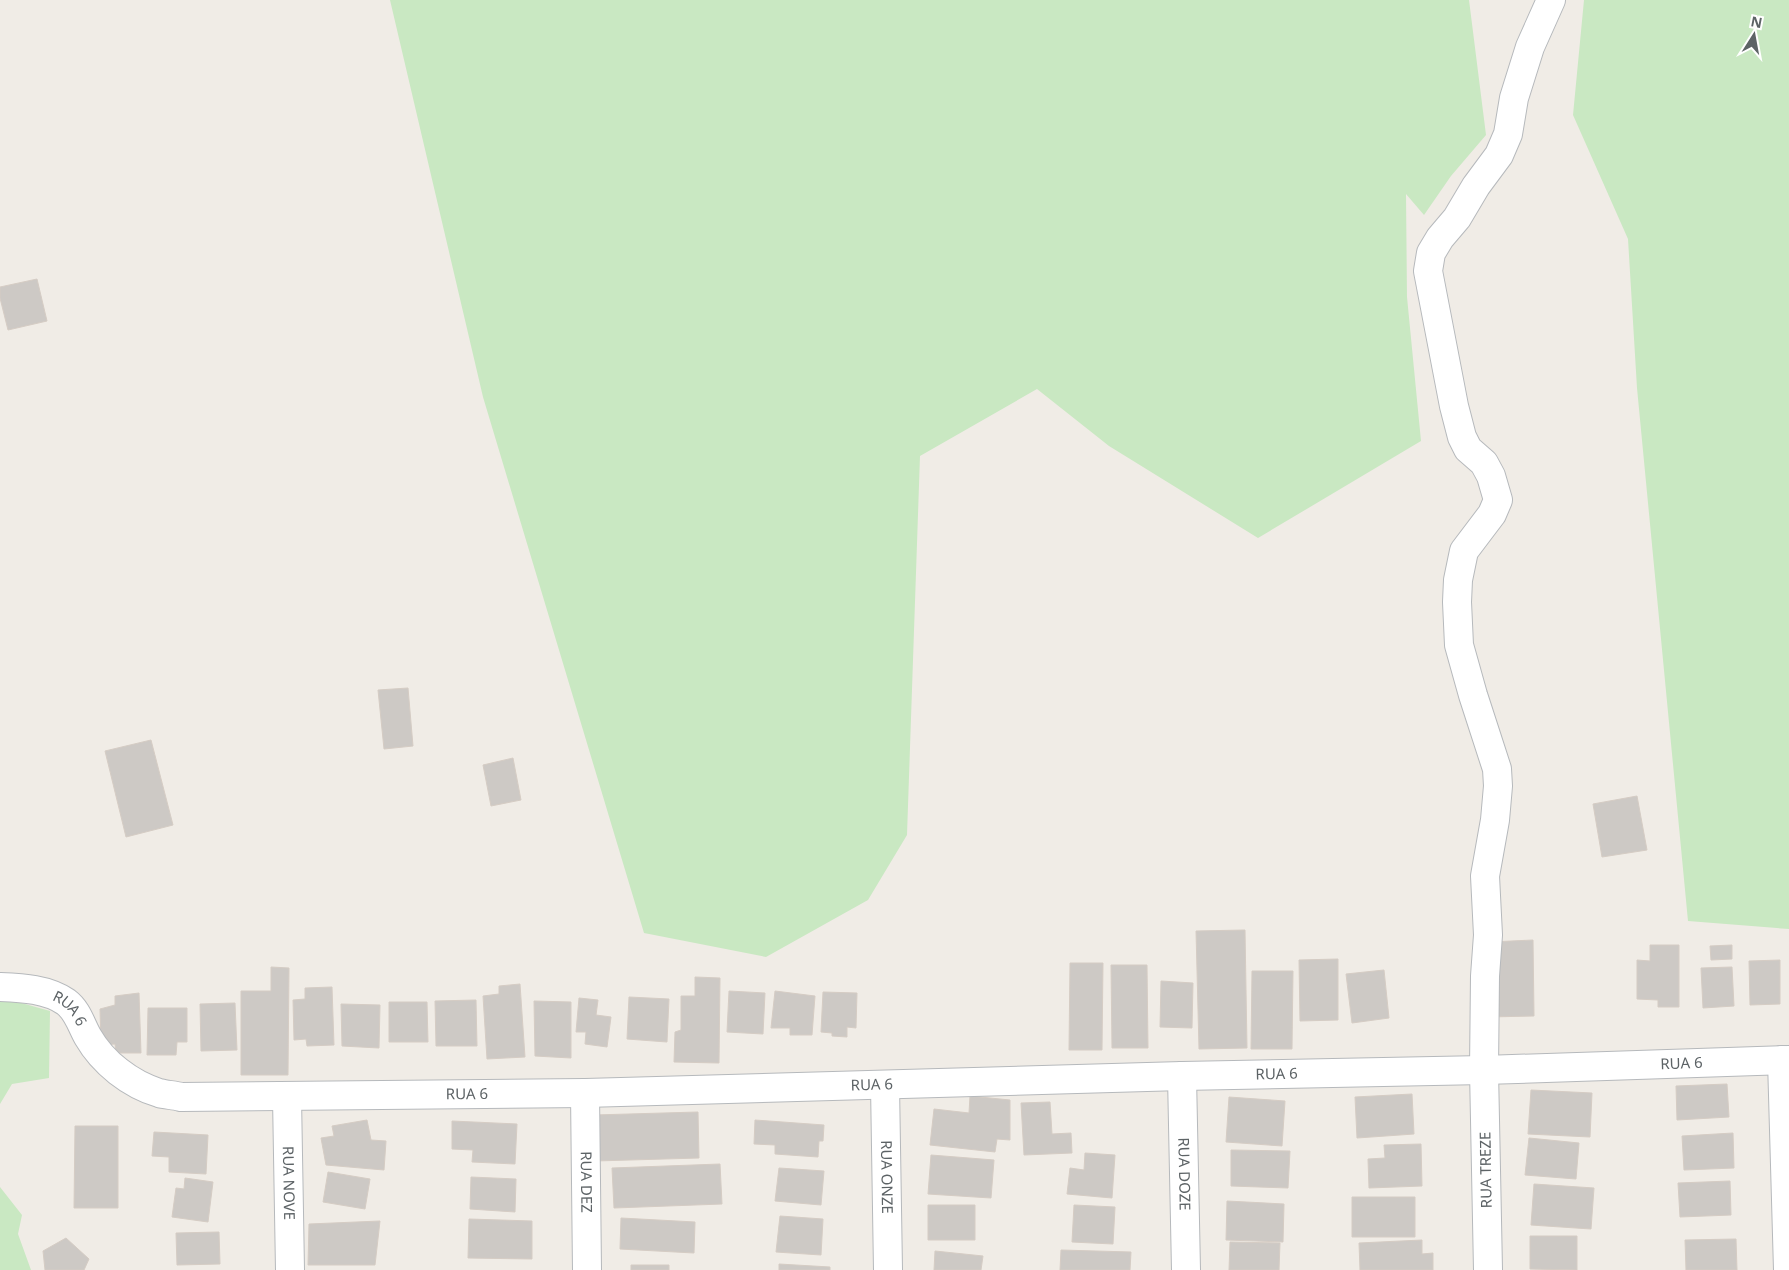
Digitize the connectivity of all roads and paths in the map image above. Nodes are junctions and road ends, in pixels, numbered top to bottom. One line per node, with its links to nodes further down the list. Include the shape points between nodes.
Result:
1 (1551, 0): 4 (street, RUA TREZE, via 1530,47 1514,98 1508,134 1499,155 1458,218 1440,238 1431,253 1428,272 1462,437 1468,449 1484,463 1498,500 1492,514 1464,551 1457,594 1459,645 1497,769 1498,786 1485,876 1488,935)
2 (0, 987): 8 (street, RUA 6, via 46,992 67,1003 78,1014 96,1051 128,1079 159,1093 181,1097)
3 (1786, 1060): 4 (street, RUA 6); 14 (street)
4 (1484, 1070): 5 (street, RUA 6); 13 (street, RUA TREZE)
5 (1182, 1076): 6 (street, RUA 6); 12 (street, RUA DOZE)
6 (885, 1085): 7 (street, RUA 6); 11 (street, RUA ONZE)
7 (585, 1093): 8 (street, RUA 6); 10 (street, RUA DEZ)
8 (287, 1097): 9 (street, RUA NOVE)
9 (290, 1270)
10 (587, 1270)
11 (888, 1270)
12 (1186, 1270)
13 (1488, 1270)
14 (1788, 1270)

